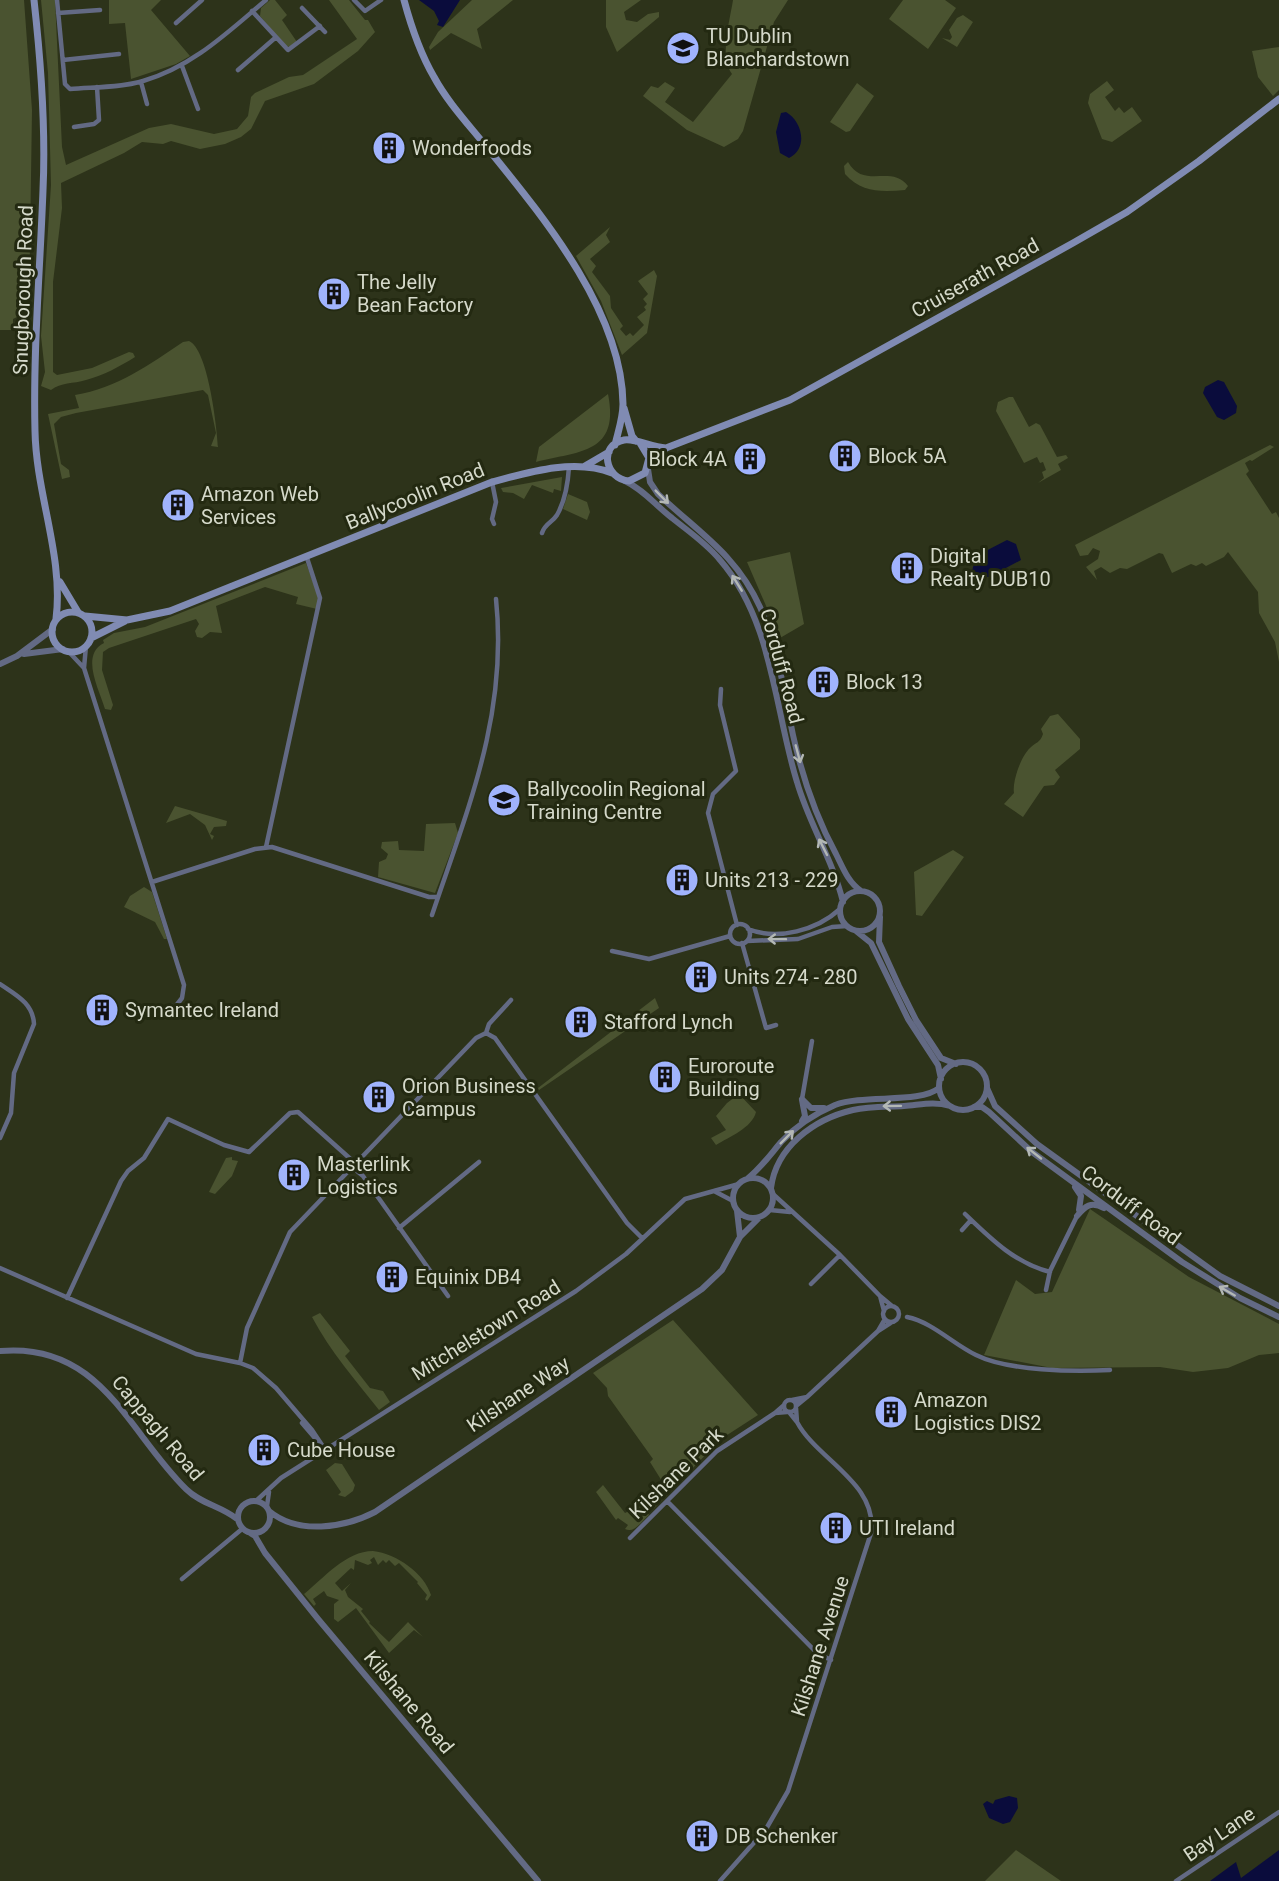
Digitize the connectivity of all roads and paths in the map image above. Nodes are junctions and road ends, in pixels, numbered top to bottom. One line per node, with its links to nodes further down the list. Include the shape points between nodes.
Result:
1 (34, 0): 40 (main road, Snugborough Road, via 44,159 35,439)
2 (57, 0): 11 (street)
3 (202, 0): 12 (street)
4 (266, 0): 10 (street)
5 (354, 0): 6 (street, via 365,11)
6 (381, 0)
7 (404, 0): 26 (main road, via 435,79 543,217 594,302 613,349)
8 (302, 8): 13 (street)
9 (100, 10): 11 (street)
10 (252, 11): 15 (street); 18 (street)
11 (58, 13): 17 (street)
12 (176, 23)
13 (320, 26): 14 (street); 15 (street, via 288,50)
14 (325, 32)
15 (275, 38): 19 (street)
16 (119, 54): 17 (street)
17 (63, 60): 21 (street, via 67,87)
18 (182, 66): 20 (street); 24 (street)
19 (238, 70)
20 (141, 82): 21 (street); 23 (street)
21 (97, 87): 25 (street, via 99,120)
22 (1279, 99): 29 (main road, Cruiserath Road, via 1127,212 1041,262 790,400)
23 (147, 104)
24 (198, 109)
25 (74, 127)
26 (623, 405): 27 (main road, via 632,436); 28 (main road)
27 (638, 442): 28 (main road, via 627,440); 29 (main road); 32 (main road, via 648,453)
28 (615, 445): 30 (main road)
29 (666, 448): 32 (main road, Cruiserath Road)
30 (609, 452): 31 (main road, Ballycoolin Road); 34 (main road)
31 (585, 466): 33 (main road, Ballycoolin Road); 34 (main road, Ballycoolin Road)
32 (648, 466): 35 (main road, via 640,478); 55 (street, Corduff Road, one-way to 55, via 650,482 658,494 722,550 755,596 771,639 812,801 849,880)
33 (569, 467): 36 (main road, Ballycoolin Road); 38 (street, via 567,487 557,514 545,524)
34 (612, 473): 35 (main road)
35 (625, 481): 57 (street, Corduff Road, one-way to 35, via 837,874 815,832 797,784 761,635 746,598 713,552 641,489)
36 (492, 482): 37 (street, via 496,502); 39 (main road, Ballycoolin Road)
37 (494, 524)
38 (542, 533)
39 (306, 558): 44 (main road, Ballycoolin Road, via 170,611); 53 (street, via 320,598)
40 (58, 580): 42 (main road, Snugborough Road); 43 (main road, Snugborough Road)
41 (496, 598): 56 (street, via 499,662 492,723 480,772)
42 (81, 614): 43 (main road, via 66,612); 44 (main road, Ballycoolin Road); 46 (main road, via 91,626)
43 (56, 620): 45 (main road)
44 (127, 620): 46 (main road, Ballycoolin Road)
45 (52, 629): 48 (main road, via 54,639); 49 (street)
46 (91, 638): 47 (main road)
47 (86, 645): 48 (main road); 51 (street)
48 (66, 650): 49 (street, via 41,650); 51 (street)
49 (17, 656): 50 (street)
50 (0, 664)
51 (84, 668): 54 (street)
52 (721, 689): 60 (street, via 720,705 736,771 713,794 709,821)
53 (266, 847): 54 (street); 56 (street)
54 (152, 882): 69 (street, via 184,985 182,998)
55 (861, 891): 57 (street, via 850,894); 59 (street, via 877,900)
56 (436, 897): 58 (street)
57 (841, 905): 61 (street); 62 (street, via 822,923 796,932)
58 (432, 915)
59 (880, 917): 63 (street, via 868,930); 73 (street, via 879,942 916,1020 942,1058)
60 (738, 924): 62 (street); 64 (street)
61 (847, 927): 63 (street); 65 (street, one-way to 65, via 836,926 798,939)
62 (748, 928): 65 (street)
63 (856, 931): 74 (street, via 871,943 908,1019 938,1065)
64 (730, 936): 65 (street, via 734,941); 66 (street, via 649,959)
65 (744, 942): 70 (street, via 766,1028)
66 (612, 951)
67 (0, 984): 82 (street, via 27,1003 34,1024 14,1073 11,1113)
68 (511, 1000): 71 (street, via 489,1024)
69 (175, 1007)
70 (776, 1025)
71 (486, 1033): 84 (street, via 476,1038); 102 (street, via 495,1038 627,1223)
72 (812, 1041): 77 (street)
73 (956, 1065): 74 (street, via 950,1065); 76 (street, via 971,1064 981,1070)
74 (941, 1079): 75 (street)
75 (939, 1088): 78 (street, via 923,1095 864,1098); 79 (street)
76 (987, 1088): 80 (street, via 982,1102); 113 (street, Corduff Road, via 994,1106 1037,1144 1220,1276)
77 (802, 1099): 78 (street, via 817,1110); 81 (street, via 805,1116)
78 (834, 1106): 81 (street)
79 (950, 1106): 80 (street, via 962,1110); 88 (street, one-way to 88, via 932,1103 864,1108 830,1118 805,1132 787,1150 774,1168)
80 (974, 1107): 85 (street, Corduff Road, one-way to 80, via 989,1112)
81 (800, 1124): 86 (street, one-way to 81)
82 (0, 1138)
83 (479, 1162): 99 (street)
84 (354, 1165): 99 (street); 111 (street, via 298,1112 290,1113 249,1152 168,1119 144,1158 121,1181); 122 (street, via 285,1239 247,1328)
85 (1051, 1166): 96 (street, via 1079,1191 1082,1201); 101 (street, Corduff Road)
86 (747, 1179): 87 (street); 88 (street, via 759,1179)
87 (739, 1184): 89 (street, Mitchelstown Road); 91 (street)
88 (771, 1188): 90 (street)
89 (713, 1191): 91 (street); 102 (street, Mitchelstown Road, via 694,1194 678,1203)
90 (774, 1196): 93 (street); 94 (street)
91 (733, 1201): 92 (street)
92 (737, 1210): 97 (street, via 747,1218); 103 (street)
93 (770, 1210): 94 (street); 97 (street)
94 (792, 1212): 104 (street)
95 (965, 1214): 98 (street)
96 (1077, 1216): 101 (street, via 1085,1206 1097,1204); 106 (street)
97 (759, 1218): 103 (street, Kilshane Way)
98 (971, 1220): 100 (street); 106 (street, via 1020,1261)
99 (399, 1228): 109 (street)
100 (962, 1230)
101 (1142, 1232): 117 (street, Corduff Road, one-way to 101, via 1199,1274)
102 (642, 1238): 131 (street, Mitchelstown Road, via 576,1291)
103 (740, 1238): 139 (street, Kilshane Way, via 722,1270 702,1289 375,1512 334,1526)
104 (840, 1255): 107 (street); 110 (street)
105 (0, 1268): 111 (street)
106 (1050, 1272): 108 (street)
107 (811, 1284)
108 (1046, 1290)
109 (448, 1296)
110 (880, 1296): 112 (street); 115 (street)
111 (67, 1298): 122 (street, via 196,1354)
112 (892, 1306): 114 (street); 115 (street)
113 (1279, 1306)
114 (898, 1310): 116 (street); 119 (street)
115 (884, 1311): 118 (street)
116 (907, 1317): 119 (street); 123 (street, via 920,1320 957,1345 993,1361 1055,1370)
117 (1279, 1317)
118 (885, 1318): 119 (street); 120 (street)
119 (894, 1320): 120 (street)
120 (878, 1331): 124 (street)
121 (0, 1351): 137 (street, Cappagh Road, via 52,1356 86,1372 114,1399 185,1488 202,1502)
122 (240, 1363): 131 (street, via 266,1377)
123 (1110, 1370)
124 (807, 1397): 125 (street); 127 (street)
125 (792, 1400): 126 (street, Kilshane Park, via 786,1400); 127 (street)
126 (783, 1406): 128 (street, Kilshane Avenue); 129 (street, Kilshane Park)
127 (796, 1407): 128 (street); 130 (street, Kilshane Avenue)
128 (788, 1412): 129 (street, Kilshane Park); 130 (street, Kilshane Avenue)
129 (775, 1413): 134 (street, Kilshane Park, via 723,1446)
130 (798, 1422): 147 (street, Kilshane Avenue, via 862,1493 871,1522 870,1538)
131 (326, 1450): 132 (street, Mitchelstown Road, via 281,1478)
132 (268, 1492): 133 (street, Mitchelstown Road); 136 (street)
133 (256, 1501): 135 (street); 136 (street)
134 (667, 1501): 144 (street, Kilshane Park); 147 (street, via 817,1653)
135 (243, 1507): 137 (street); 138 (street)
136 (268, 1509): 139 (street, Kilshane Way); 140 (street)
137 (223, 1510): 138 (street, Cappagh Road)
138 (237, 1519): 141 (street)
139 (287, 1521): 140 (street, Kilshane Way)
140 (267, 1525): 142 (street)
141 (242, 1529): 143 (street); 146 (street)
142 (260, 1531): 143 (street); 145 (street)
143 (249, 1533): 145 (street, Kilshane Road)
144 (630, 1538)
145 (259, 1541): 149 (street, Kilshane Road, via 318,1619)
146 (182, 1579)
147 (831, 1660): 150 (street, Kilshane Avenue, via 781,1804 766,1829)
148 (1279, 1812): 151 (street, Bay Lane)
149 (538, 1881)
150 (720, 1881)
151 (1176, 1881)

